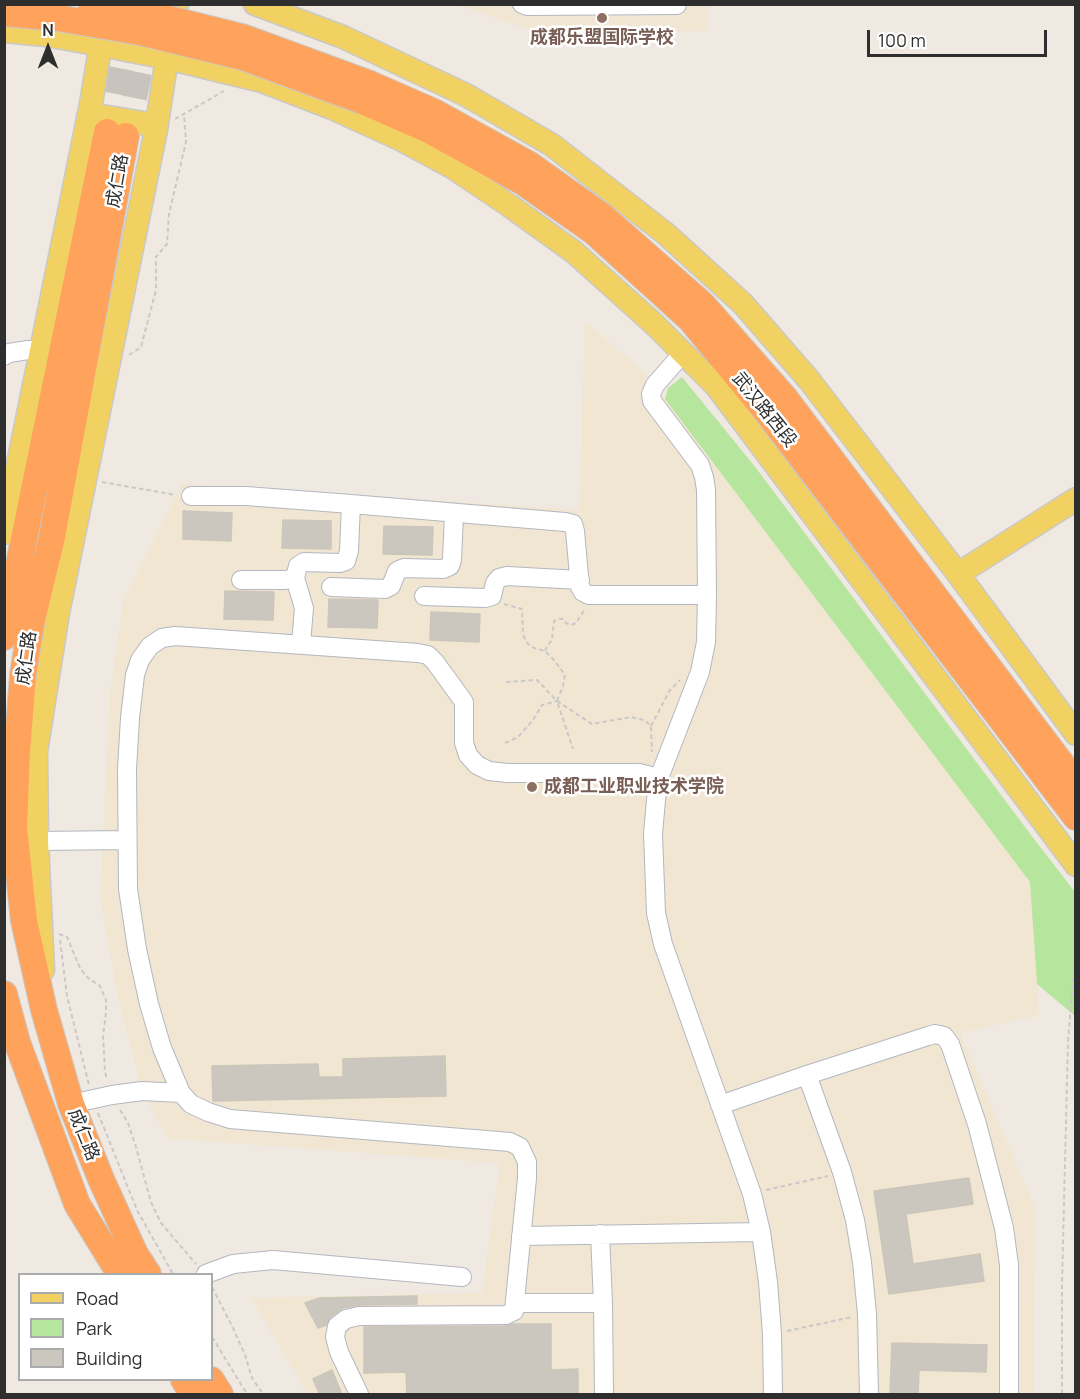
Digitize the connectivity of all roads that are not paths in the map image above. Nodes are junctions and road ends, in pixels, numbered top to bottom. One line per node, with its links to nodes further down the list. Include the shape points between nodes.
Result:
1 (91, 4): 11 (highway, bridge, via 242,37)
2 (106, 4): 9 (main road)
3 (177, 4): 10 (main road)
4 (255, 4): 22 (main road, via 343,37 466,95 552,145 666,234 743,304 809,380)
5 (522, 4): 6 (street)
6 (676, 5)
7 (4, 13): 11 (highway, bridge, via 140,32)
8 (4, 30): 9 (main road)
9 (101, 45): 10 (main road); 13 (main road)
10 (167, 58): 12 (main road); 15 (main road, via 262,81 332,108 452,167 574,252)
11 (367, 92): 33 (highway, 武汉路西段, via 434,112 530,165 602,216 703,306 784,398); 34 (highway, 武汉路西段, via 523,182 592,231 691,320 770,416)
12 (164, 126): 13 (main road, via 102,116); 36 (main road, via 58,613 36,752)
13 (107, 128): 14 (main road); 29 (highway, 成仁路); 39 (highway, 成仁路, via 54,525 23,675 16,752 14,828 24,921)
14 (42, 351): 16 (street); 21 (main road)
15 (683, 353): 27 (street, via 651,394 652,401 700,465 704,477); 37 (main road, via 717,387)
16 (4, 356)
17 (191, 496): 19 (street)
18 (1076, 499): 22 (main road)
19 (351, 504): 20 (street); 23 (street, via 346,561 304,562 298,566)
20 (454, 513): 25 (street, via 450,566 404,568 397,571 391,586 385,589); 26 (street, via 573,524)
21 (4, 533)
22 (958, 574): 31 (main road)
23 (295, 578): 24 (street); 30 (street, via 304,608)
24 (241, 580)
25 (331, 587)
26 (584, 587): 27 (street); 28 (street, via 507,576 499,578 492,596 485,598)
27 (707, 595): 32 (street, via 706,642 700,672)
28 (424, 596)
29 (4, 637)
30 (301, 644): 32 (street, via 428,655 464,702 464,742 468,755 489,771 639,773); 35 (street, via 175,636 150,646 135,675 127,769)
31 (1076, 734)
32 (659, 778): 43 (street, via 654,834 656,913 663,944)
33 (1076, 783)
34 (1076, 817)
35 (127, 840): 36 (street); 41 (street, via 128,889 137,949 162,1048)
36 (37, 841): 39 (main road)
37 (1076, 865)
38 (4, 994): 47 (highway, 成仁路, via 17,1042 77,1204)
39 (44, 1010): 42 (highway, 成仁路)
40 (807, 1075): 43 (street); 60 (street, via 855,1220 867,1314); 61 (street, via 935,1034 944,1036 950,1044 977,1124 1004,1228 1010,1265)
41 (181, 1093): 42 (street, via 142,1091); 46 (street, via 191,1104 230,1119 510,1142 520,1147 527,1162)
42 (82, 1101): 48 (highway, 成仁路, via 106,1189)
43 (720, 1105): 44 (street, via 752,1194)
44 (761, 1232): 45 (street); 59 (street, via 772,1334)
45 (600, 1234): 46 (street); 52 (street)
46 (521, 1236): 51 (street)
47 (119, 1273)
48 (147, 1273)
49 (211, 1273): 50 (street, via 233,1264 273,1260)
50 (462, 1277)
51 (515, 1303): 52 (street); 57 (street, via 514,1311 506,1315 346,1319 337,1326 335,1337)
52 (603, 1303): 58 (street)
53 (185, 1381): 55 (highway)
54 (212, 1381): 56 (highway)
55 (193, 1395)
56 (220, 1395)
57 (359, 1395)
58 (604, 1395)
59 (773, 1395)
60 (869, 1395)
61 (1009, 1395)

